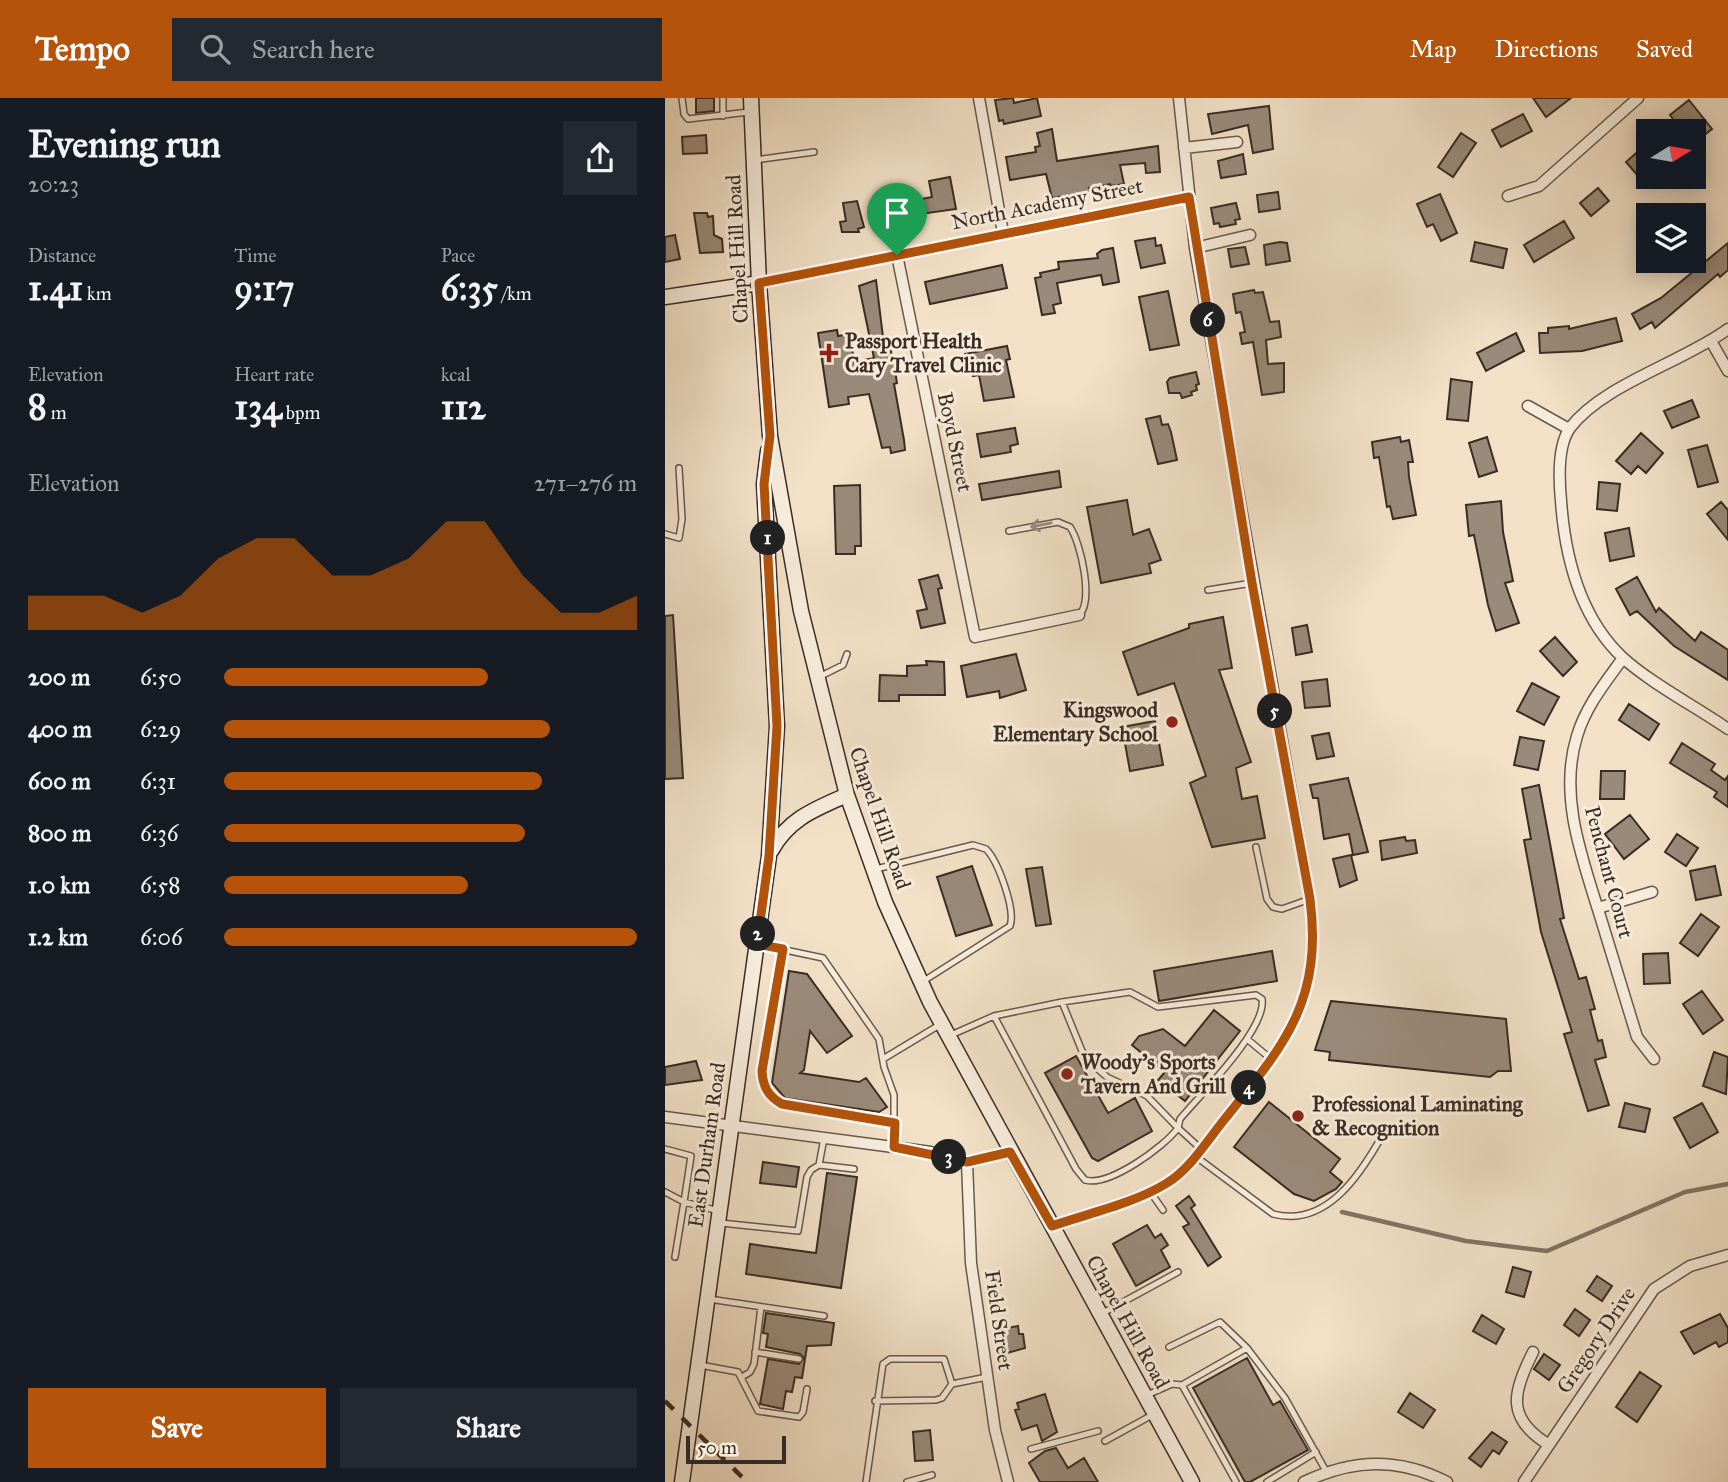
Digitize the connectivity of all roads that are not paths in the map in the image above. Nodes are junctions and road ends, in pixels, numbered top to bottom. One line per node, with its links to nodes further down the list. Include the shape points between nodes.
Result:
1 (683, 98): 7 (lane, via 688,119)
2 (723, 98): 7 (lane)
3 (979, 98): 14 (street)
4 (1178, 98): 9 (street)
5 (1638, 98): 12 (street, via 1538,186)
6 (752, 105): 7 (lane); 11 (main road, Chapel Hill Road)
7 (723, 116)
8 (1237, 142): 9 (street)
9 (1184, 148): 13 (street)
10 (814, 152): 11 (lane)
11 (754, 160): 18 (main road, Chapel Hill Road)
12 (1508, 196)
13 (1189, 197): 14 (street, North Academy Street); 16 (street)
14 (1003, 233): 17 (street, North Academy Street)
15 (1250, 234): 16 (street)
16 (1195, 248): 29 (street)
17 (897, 255): 18 (street, North Academy Street); 31 (street, Boyd Street, via 975,637)
18 (759, 283): 19 (main road, North Academy Street); 25 (main road, Chapel Hill Road)
19 (665, 297)
20 (1728, 329): 21 (street)
21 (1711, 341): 22 (street); 24 (street, via 1601,400)
22 (1728, 371)
23 (1528, 406): 24 (street)
24 (1569, 429): 33 (street, via 1560,469 1567,551 1588,612)
25 (770, 436): 34 (main road, Chapel Hill Road); 38 (main road, East Durham Road, via 764,484 777,726)
26 (679, 468): 28 (lane, via 679,538)
27 (1009, 531): 31 (lane, one-way to 27, via 1087,600 1075,534 1067,524)
28 (665, 534)
29 (1252, 583): 30 (lane); 41 (street)
30 (1208, 590)
31 (1079, 615)
32 (847, 654): 34 (lane, via 843,665)
33 (1623, 658): 35 (street); 42 (street, Penchant Court, via 1583,718 1570,775 1571,811)
34 (816, 678): 36 (main road, Chapel Hill Road)
35 (1728, 729)
36 (847, 795): 38 (main road, East Durham Road, via 798,818 781,834); 39 (main road, Chapel Hill Road)
37 (1257, 847): 41 (lane, via 1267,899 1273,907 1282,909)
38 (769, 856): 43 (main road, East Durham Road)
39 (873, 869): 45 (main road, Chapel Hill Road); 45 (lane, via 973,845 986,849 993,860 1012,908 1010,926)
40 (1652, 892): 42 (street)
41 (1310, 899): 51 (street, via 1313,940 1306,993 1294,1025)
42 (1598, 908): 52 (street, Penchant Court, via 1637,1037)
43 (757, 944): 44 (lane); 55 (main road, East Durham Road)
44 (783, 949): 50 (lane, via 816,954 829,963 875,1030); 54 (lane, via 762,1071 769,1094 795,1107)
45 (921, 983): 48 (main road, Chapel Hill Road)
46 (1062, 1002): 47 (lane); 49 (lane, via 1129,992 1158,1007 1256,995 1263,1008); 56 (lane, via 1081,1051 1091,1063 1107,1077 1147,1096)
47 (994, 1016): 48 (lane); 56 (lane, via 1085,1180 1103,1180 1165,1145)
48 (945, 1030): 50 (lane); 61 (main road, Chapel Hill Road)
49 (1247, 1039): 51 (lane); 56 (lane, via 1180,1119)
50 (883, 1059): 54 (lane, via 894,1095)
51 (1272, 1059): 62 (street)
52 (1654, 1059)
53 (665, 1117): 55 (street)
54 (895, 1123): 59 (lane)
55 (731, 1126): 58 (street); 70 (main road, East Durham Road)
56 (1178, 1128): 62 (lane)
57 (1381, 1136): 62 (lane, via 1361,1174 1342,1194 1313,1211 1287,1217 1273,1214)
58 (824, 1138): 59 (street); 64 (lane)
59 (894, 1147): 63 (street)
60 (665, 1149): 68 (lane, via 691,1156)
61 (1010, 1152): 63 (street); 71 (main road, Chapel Hill Road)
62 (1198, 1153): 66 (street, via 1180,1173)
63 (967, 1162): 86 (street, Field Street, via 971,1263)
64 (819, 1165): 65 (lane); 70 (lane, via 807,1177 798,1231)
65 (854, 1169)
66 (1150, 1191): 69 (lane); 71 (street)
67 (665, 1192): 68 (lane)
68 (684, 1202): 70 (lane); 73 (lane)
69 (1163, 1210)
70 (719, 1217): 75 (main road, East Durham Road)
71 (1052, 1226): 77 (main road, Chapel Hill Road)
72 (1728, 1255): 95 (street, Gregory Drive, via 1690,1266 1654,1289)
73 (675, 1257)
74 (1178, 1272): 77 (lane)
75 (707, 1298): 76 (lane); 84 (main road, East Durham Road)
76 (761, 1307): 78 (lane); 81 (lane)
77 (1100, 1314): 90 (main road, Chapel Hill Road)
78 (824, 1316)
79 (1169, 1347): 80 (lane, via 1220,1322)
80 (1247, 1348): 88 (lane); 97 (lane, via 1285,1398)
81 (755, 1352): 83 (lane); 85 (lane, via 752,1370)
82 (1533, 1352): 95 (street, via 1521,1379 1517,1410 1524,1426)
83 (799, 1359)
84 (698, 1365): 85 (lane, via 735,1370); 100 (main road, East Durham Road)
85 (742, 1377): 89 (lane, via 755,1407 764,1414 799,1417)
86 (987, 1377): 87 (lane); 103 (street, Field Street)
87 (952, 1384): 91 (lane, via 936,1400); 91 (lane, via 944,1359 890,1359 883,1364)
88 (1182, 1385): 90 (lane, via 1172,1384); 105 (lane)
89 (807, 1389)
90 (1144, 1396): 92 (main road, Chapel Hill Road)
91 (875, 1401): 101 (lane)
92 (1154, 1414): 94 (lane); 104 (main road, Chapel Hill Road)
93 (1098, 1431): 96 (lane)
94 (1105, 1441)
95 (1549, 1445): 109 (street, Gregory Drive)
96 (1031, 1449)
97 (1316, 1452): 98 (lane); 106 (lane)
98 (1326, 1471): 107 (street); 108 (street, via 1382,1462)
99 (932, 1475): 102 (lane)
100 (682, 1482)
101 (866, 1482)
102 (907, 1482)
103 (1008, 1482)
104 (1192, 1482)
105 (1236, 1482)
106 (1267, 1482)
107 (1304, 1482)
108 (1447, 1482)
109 (1524, 1482)

